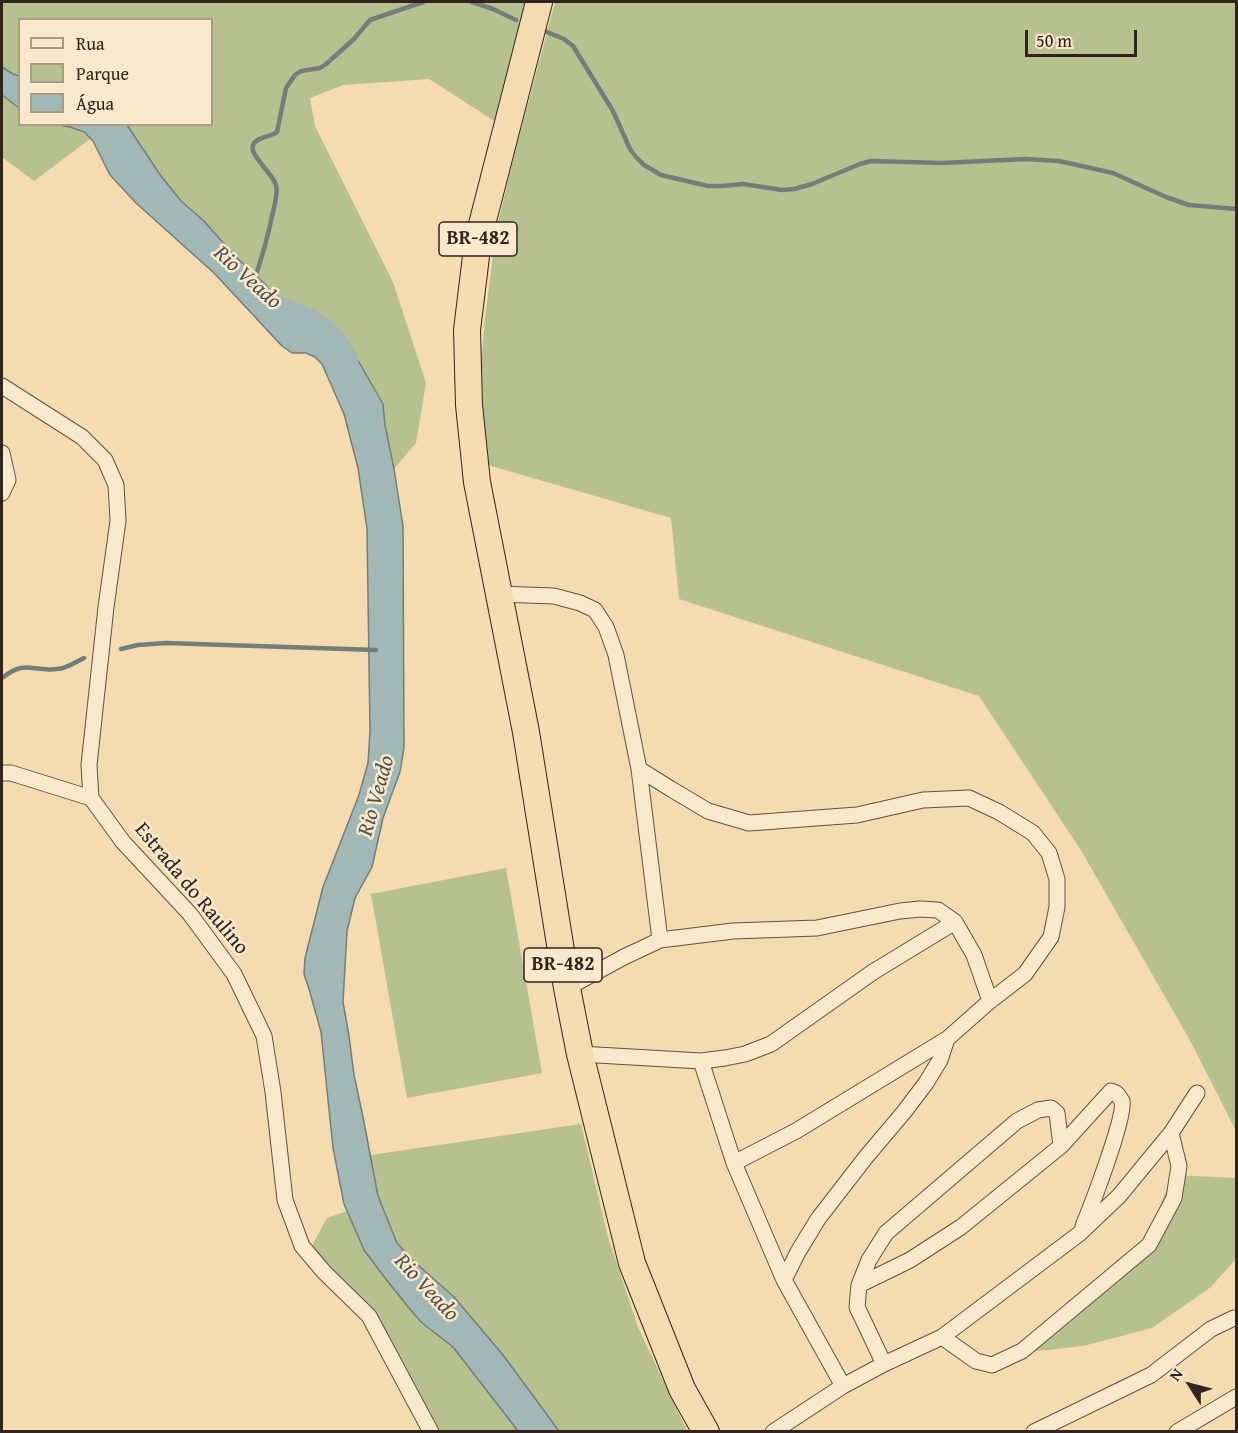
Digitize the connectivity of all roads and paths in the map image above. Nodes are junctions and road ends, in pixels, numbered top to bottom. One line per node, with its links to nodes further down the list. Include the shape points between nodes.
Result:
1 (538, 2): 5 (highway, BR-482, via 478,240 467,330 477,483)
2 (2, 386): 8 (street, via 82,437 105,460 116,485 118,521 89,765)
3 (2, 453): 4 (street, via 8,480)
4 (2, 494)
5 (498, 594): 6 (street, via 554,596 595,610 616,655); 11 (highway, BR-482, via 526,732)
6 (639, 769): 10 (street); 12 (street, via 708,810 749,823 857,815 923,800 969,798 1033,832 1049,853 1057,879 1051,937 1025,974)
7 (2, 773): 8 (street)
8 (91, 798): 28 (street, Estrada do Raulino, via 123,842 190,914 234,974 264,1036 285,1200 302,1246 369,1316)
9 (955, 922): 10 (street, via 938,910 920,909 817,928 733,931); 12 (street, via 974,955); 15 (street, via 873,972 771,1044 745,1054)
10 (660, 940): 11 (street)
11 (567, 988): 14 (highway, BR-482)
12 (990, 1001): 13 (street)
13 (947, 1039): 19 (street, via 796,1131); 21 (street, via 926,1083 818,1219)
14 (580, 1054): 15 (street); 29 (highway, BR-482, via 632,1263 682,1389)
15 (701, 1061): 19 (street)
16 (1197, 1093): 17 (street)
17 (1171, 1133): 20 (street, via 1119,1196); 24 (street, via 1179,1166 1174,1198 1149,1245 1022,1351 992,1365 976,1361)
18 (1061, 1146): 20 (street, via 1111,1091 1122,1100 1118,1128); 22 (street, via 961,1227 910,1260); 22 (street, via 1057,1113 1051,1108 1017,1121 886,1233)
19 (734, 1163): 21 (street)
20 (1079, 1234): 24 (street)
21 (784, 1280): 26 (street)
22 (859, 1285): 25 (street, via 857,1307)
23 (1236, 1318): 31 (street, via 1211,1329 1151,1375)
24 (942, 1337): 25 (street)
25 (884, 1364): 26 (street)
26 (843, 1386): 30 (street)
27 (1236, 1397): 32 (street)
28 (431, 1431)
29 (706, 1431)
30 (773, 1431)
31 (1034, 1431)
32 (1177, 1431)

